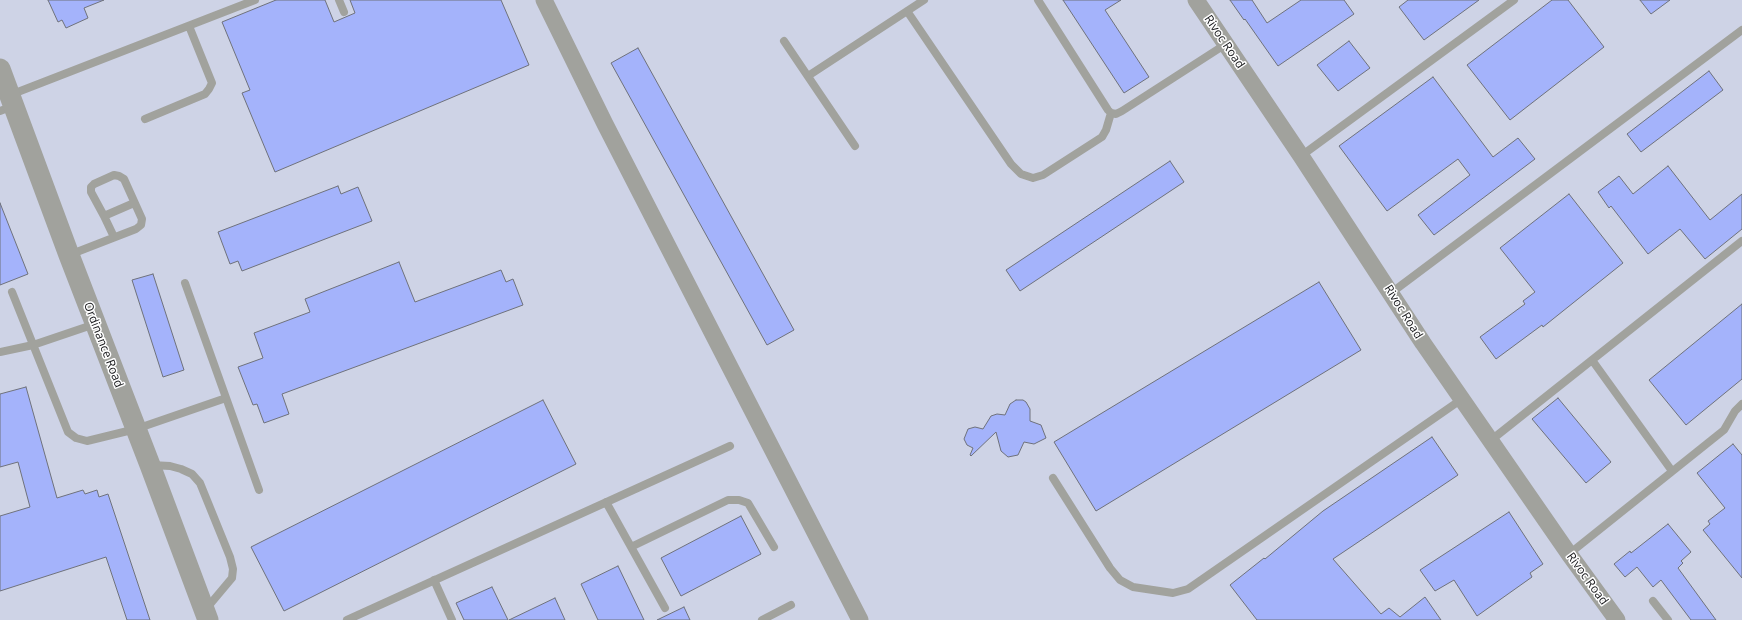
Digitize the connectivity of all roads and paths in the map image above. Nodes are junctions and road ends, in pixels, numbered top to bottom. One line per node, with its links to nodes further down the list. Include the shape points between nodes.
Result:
1 (255, 0): 10 (lane)
2 (339, 0): 9 (lane)
3 (544, 0): 55 (street)
4 (924, 0): 8 (lane)
5 (1038, 0): 17 (lane)
6 (1196, 0): 13 (street, Rivoc Road)
7 (1514, 0): 20 (lane)
8 (907, 11): 15 (lane); 17 (lane, via 1011,164 1021,174 1033,178 1043,175 1102,137)
9 (344, 12)
10 (188, 26): 16 (lane); 18 (lane, via 212,83 205,94)
11 (1742, 30): 28 (lane)
12 (784, 41): 15 (lane)
13 (1226, 44): 17 (lane, via 1122,111); 20 (street, Rivoc Road)
14 (0, 69): 16 (street, Ordinance Road)
15 (808, 76): 19 (lane)
16 (8, 104): 25 (street, Ordinance Road)
17 (1111, 114)
18 (145, 119)
19 (855, 146)
20 (1301, 156): 28 (street, Rivoc Road)
21 (134, 203): 22 (lane); 22 (lane, via 124,179 114,175 91,187); 23 (lane, via 142,219 141,225)
22 (104, 216): 23 (lane)
23 (114, 237): 25 (lane)
24 (1742, 241): 32 (lane)
25 (69, 255): 29 (street, Ordinance Road)
26 (185, 283): 33 (lane)
27 (12, 292): 30 (lane)
28 (1391, 293): 34 (street, Rivoc Road, via 1422,343)
29 (95, 324): 30 (lane); 36 (street, Ordinance Road)
30 (32, 345): 31 (lane); 36 (lane, via 68,432 87,441)
31 (0, 352)
32 (1592, 360): 37 (lane); 40 (lane)
33 (226, 398): 36 (lane); 42 (lane)
34 (1462, 399): 37 (street, Rivoc Road); 41 (lane, via 1188,589 1173,593 1133,587 1120,580)
35 (1742, 404): 40 (lane, via 1724,430)
36 (136, 430): 39 (street, Ordinance Road)
37 (1490, 441): 46 (street, Rivoc Road)
38 (730, 446): 43 (lane)
39 (150, 465): 51 (street, Ordinance Road); 51 (lane, via 181,469 192,474 200,483 230,557 232,578)
40 (1672, 471): 46 (lane)
41 (1053, 478)
42 (259, 490)
43 (606, 502): 44 (lane); 47 (lane)
44 (631, 547): 45 (lane, via 728,500 739,500 748,503); 50 (lane)
45 (774, 548)
46 (1569, 554): 56 (street, Rivoc Road)
47 (434, 580): 52 (lane); 53 (lane)
48 (1653, 601): 57 (lane)
49 (791, 605): 54 (lane)
50 (666, 608)
51 (206, 615)
52 (347, 620)
53 (452, 620)
54 (762, 620)
55 (860, 620)
56 (1617, 620)
57 (1668, 620)

